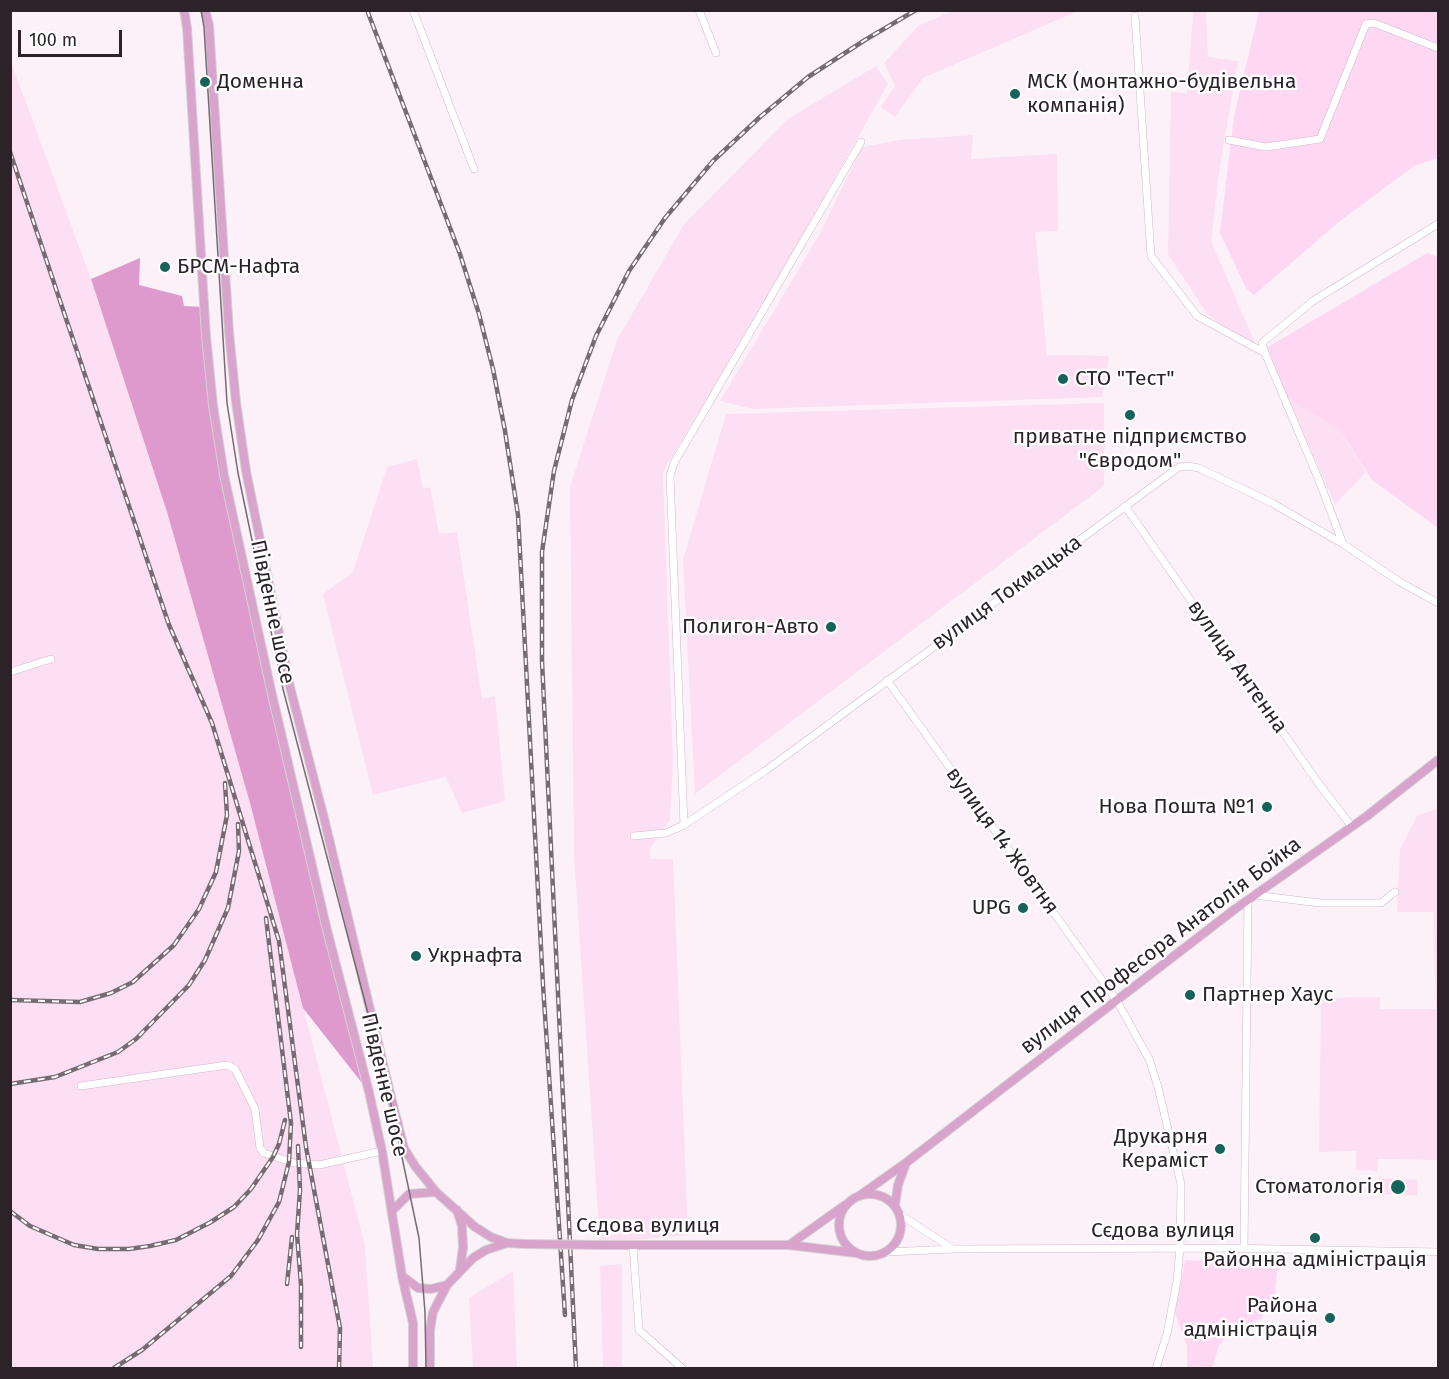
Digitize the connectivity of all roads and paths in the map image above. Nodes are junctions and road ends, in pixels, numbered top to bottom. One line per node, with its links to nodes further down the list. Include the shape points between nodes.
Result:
1 (184, 10): 27 (main road, Південне шосе, via 206,336 224,475 324,919)
2 (205, 10): 29 (main road, Південне шосе, via 229,332 246,471 290,687 404,1148)
3 (413, 10): 10 (street)
4 (699, 10): 7 (street)
5 (1135, 16): 12 (street, via 1151,256 1197,316)
6 (1438, 48): 8 (street, via 1374,23 1366,24 1320,139 1266,147)
7 (716, 53)
8 (1229, 140)
9 (861, 142): 20 (street, via 670,476)
10 (474, 170)
11 (1438, 224): 12 (street, via 1313,301 1262,343)
12 (1265, 353): 14 (street)
13 (1125, 506): 14 (street, вулиця Токмацька, via 1179,467 1188,466 1272,503); 18 (street, вулиця Токмацька); 21 (street, вулиця Антенна)
14 (1343, 544): 15 (street)
15 (1438, 603)
16 (51, 659): 17 (street)
17 (10, 672)
18 (887, 681): 20 (street, вулиця Токмацька); 25 (street, вулиця 14 Жовтня)
19 (1438, 760): 21 (main road, вулиця Професора Анатолія Бойка)
20 (684, 825): 22 (street, вулиця Токмацька, via 666,833)
21 (1352, 826): 24 (main road, вулиця Професора Анатолія Бойка)
22 (634, 836)
23 (1395, 892): 24 (street, via 1381,903)
24 (1251, 897): 25 (main road, вулиця Професора Анатолія Бойка); 39 (street)
25 (1117, 1001): 28 (main road, вулиця Професора Анатолія Бойка); 38 (street, вулиця 14 Жовтня, via 1149,1059 1158,1088 1181,1184)
26 (81, 1086): 27 (street, via 227,1065 235,1069 255,1108 264,1153 294,1163 319,1165)
27 (382, 1151): 33 (main road, Південне шосе)
28 (907, 1162): 30 (main road, вулиця Професора Анатолія Бойка); 34 (main road, via 898,1185)
29 (436, 1192): 32 (main road); 33 (main road, via 409,1194)
30 (859, 1196): 31 (main road); 34 (main road, via 878,1195)
31 (851, 1201): 37 (main road); 43 (main road, via 840,1217 839,1228 848,1247)
32 (457, 1209): 35 (main road, Сєдова вулиця, via 475,1227); 44 (main road, via 462,1226)
33 (393, 1210): 45 (main road)
34 (897, 1210): 40 (street); 41 (main road, via 902,1224 900,1235)
35 (507, 1243): 36 (main road, Сєдова вулиця, bridge); 44 (main road, Сєдова вулиця, via 486,1250)
36 (633, 1245): 37 (main road, Сєдова вулиця); 49 (street, via 639,1330)
37 (789, 1245): 43 (main road, Сєдова вулиця)
38 (1180, 1248): 39 (street, Сєдова вулиця); 40 (street, Сєдова вулиця); 50 (street, вулиця 14 Жовтня, via 1167,1334)
39 (1244, 1248): 42 (street, Сєдова вулиця)
40 (953, 1249): 41 (street, Сєдова вулиця)
41 (887, 1252): 43 (main road, via 877,1256)
42 (1438, 1252)
43 (856, 1253)
44 (460, 1269): 46 (main road)
45 (402, 1276): 46 (main road, via 418,1288); 47 (main road, via 413,1323)
46 (447, 1285): 48 (main road, via 429,1329)
47 (413, 1368)
48 (430, 1368)
49 (682, 1368)
50 (1156, 1368)

